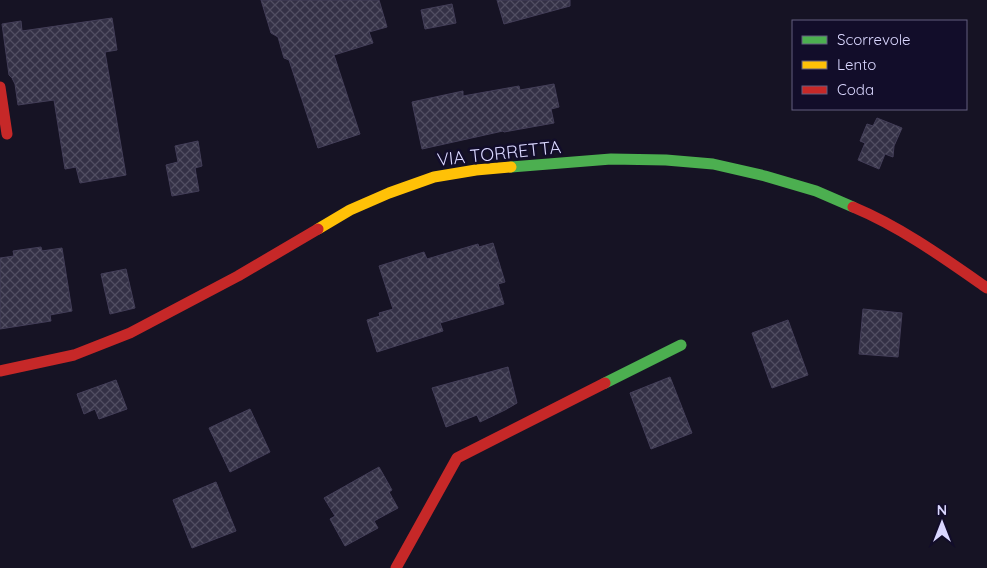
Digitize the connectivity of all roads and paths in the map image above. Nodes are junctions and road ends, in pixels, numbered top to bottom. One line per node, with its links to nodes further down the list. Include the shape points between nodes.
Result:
1 (0, 87): 2 (street)
2 (7, 134)
3 (987, 288): 5 (street, VIA TORRETTA, via 918,240 876,216 816,191 765,176 713,164 666,160 610,159 527,165 434,177 389,192 350,210 238,276 130,333 74,355)
4 (681, 345): 6 (street, via 457,458)
5 (0, 371)
6 (396, 568)

